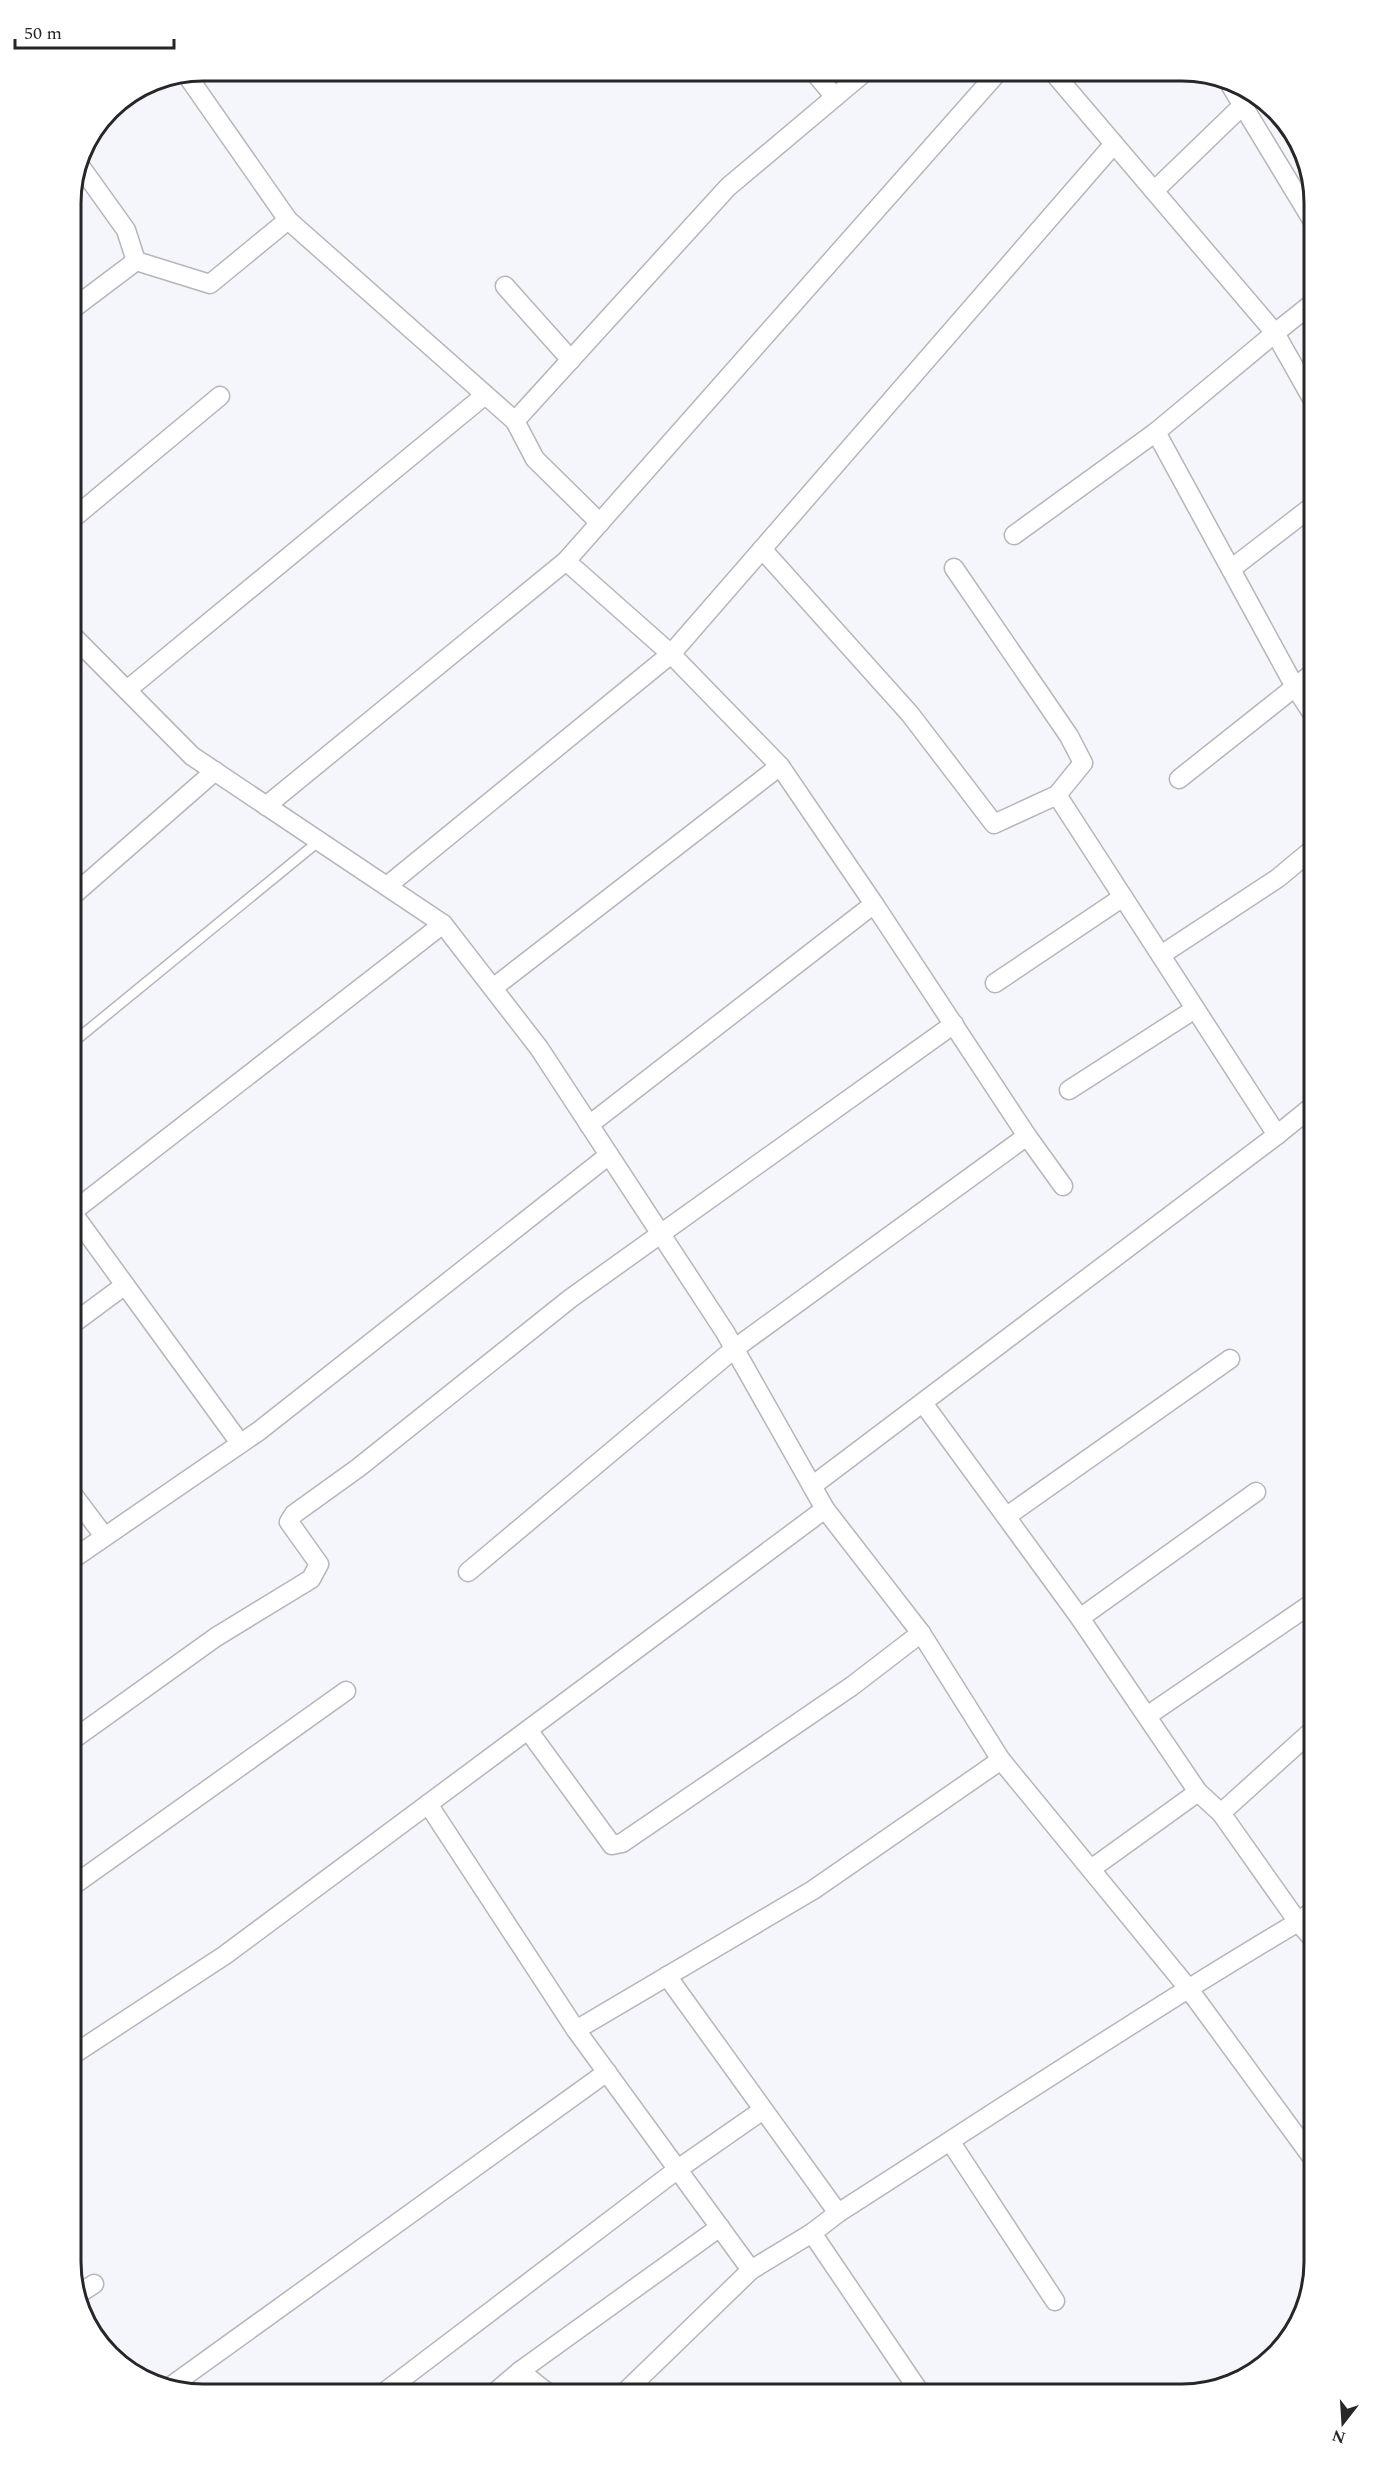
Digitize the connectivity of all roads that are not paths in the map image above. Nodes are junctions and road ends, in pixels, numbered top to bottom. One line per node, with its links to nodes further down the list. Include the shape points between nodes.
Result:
1 (821, 81): 6 (street)
2 (854, 81): 6 (street)
3 (990, 81): 26 (street)
4 (1060, 81): 8 (street)
5 (191, 82): 12 (street)
6 (835, 97): 18 (street, via 728,187)
7 (1246, 99): 10 (street); 11 (street)
8 (1114, 144): 10 (street); 28 (street)
9 (85, 173): 13 (street, via 126,230)
10 (1154, 191): 17 (street)
11 (1304, 205)
12 (288, 220): 13 (street, via 210,284); 20 (street)
13 (136, 261): 15 (street)
14 (505, 286): 18 (street)
15 (81, 302)
16 (1304, 310): 17 (street)
17 (1275, 333): 19 (street); 23 (street)
18 (570, 360): 22 (street)
19 (1304, 384)
20 (485, 395): 22 (street); 36 (street)
21 (220, 396): 24 (street)
22 (515, 421): 26 (street, via 536,459)
23 (1156, 432): 27 (street); 31 (street)
24 (81, 512)
25 (1304, 513): 31 (street)
26 (600, 523): 29 (street)
27 (1014, 535)
28 (762, 549): 33 (street); 41 (street, via 910,714 994,824)
29 (566, 561): 33 (street); 42 (street)
30 (954, 568): 41 (street, via 1069,736 1083,763)
31 (1231, 569): 35 (street)
32 (81, 644): 36 (street)
33 (671, 654): 38 (street); 45 (street)
34 (1304, 680): 35 (street)
35 (1295, 687): 37 (street); 40 (street)
36 (127, 690): 39 (street, via 192,756)
37 (1304, 701)
38 (780, 766): 48 (street); 52 (street)
39 (215, 771): 42 (street); 46 (street)
40 (1179, 779)
41 (1058, 795): 47 (street)
42 (266, 806): 43 (street)
43 (319, 841): 45 (street); 55 (lane)
44 (1304, 856): 50 (street, via 1278,878)
45 (387, 886): 49 (street)
46 (81, 888)
47 (1124, 897): 50 (street); 51 (street)
48 (874, 904): 54 (street); 58 (street)
49 (443, 924): 52 (street); 63 (street)
50 (1161, 955): 53 (street)
51 (995, 983)
52 (493, 988): 58 (street, via 539,1048)
53 (1195, 1009): 56 (street); 60 (street)
54 (954, 1024): 59 (street); 65 (street)
55 (81, 1036)
56 (1069, 1090)
57 (1304, 1116): 60 (street)
58 (589, 1125): 61 (street)
59 (1028, 1136): 62 (street); 68 (street)
60 (1277, 1136): 70 (street)
61 (609, 1155): 65 (street); 71 (street)
62 (1063, 1186)
63 (81, 1204)
64 (81, 1226): 66 (street)
65 (660, 1236): 68 (street); 86 (street, via 571,1298 358,1468 294,1514 289,1522 319,1564 311,1579 216,1637)
66 (124, 1285): 67 (street); 71 (street)
67 (81, 1317)
68 (734, 1349): 72 (street); 79 (street)
69 (1230, 1359): 76 (street)
70 (923, 1403): 72 (street); 76 (street)
71 (240, 1443): 77 (street)
72 (812, 1486): 75 (street)
73 (1256, 1492): 81 (street)
74 (81, 1505): 77 (street)
75 (825, 1509): 82 (street); 85 (street)
76 (1007, 1516): 81 (street)
77 (104, 1536): 78 (street)
78 (81, 1553)
79 (468, 1572)
80 (1304, 1609): 84 (street)
81 (1080, 1618): 84 (street)
82 (921, 1633): 85 (street, via 852,1686 622,1843 612,1845); 88 (street)
83 (346, 1691): 93 (street)
84 (1147, 1716): 89 (street)
85 (528, 1730): 90 (street)
86 (81, 1733)
87 (1304, 1738): 91 (street)
88 (1001, 1760): 92 (street); 97 (street, via 813,1890)
89 (1198, 1792): 91 (street); 92 (street)
90 (428, 1804): 99 (street); 100 (street, via 225,1955)
91 (1221, 1813): 95 (street)
92 (1091, 1869): 98 (street)
93 (81, 1879)
94 (1304, 1918): 95 (street)
95 (1298, 1922): 96 (street); 98 (street)
96 (1304, 1929)
97 (667, 1976): 99 (street); 102 (street)
98 (1188, 1988): 103 (street); 104 (street)
99 (576, 2030): 101 (street)
100 (81, 2049)
101 (607, 2072): 105 (street); 114 (street)
102 (763, 2110): 105 (street); 106 (street)
103 (1304, 2132)
104 (950, 2142): 106 (street); 112 (street)
105 (678, 2169): 107 (street); 115 (street)
106 (838, 2213): 108 (street)
107 (720, 2227): 109 (street); 113 (street)
108 (812, 2233): 109 (street); 119 (street)
109 (751, 2270): 118 (street)
110 (94, 2284): 111 (street)
111 (84, 2290)
112 (1055, 2301)
113 (520, 2371): 116 (street); 117 (street)
114 (177, 2382)
115 (395, 2384)
116 (505, 2384)
117 (536, 2384)
118 (633, 2384)
119 (914, 2384)

